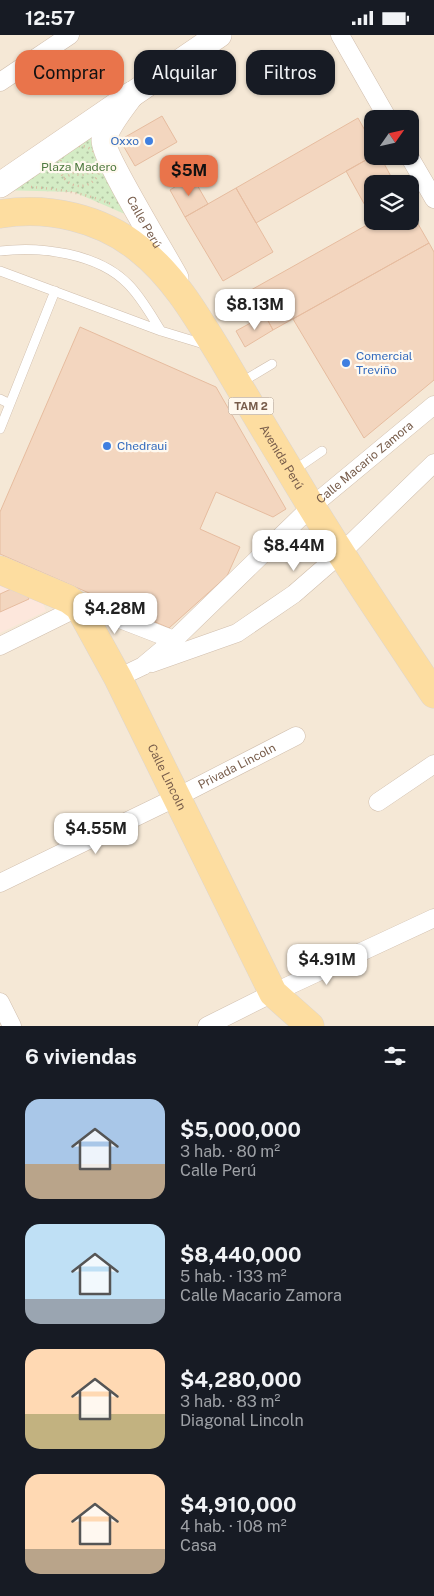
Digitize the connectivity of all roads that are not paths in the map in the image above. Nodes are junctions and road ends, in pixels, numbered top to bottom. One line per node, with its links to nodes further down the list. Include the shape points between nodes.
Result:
1 (70, 35): 4 (street)
2 (219, 35): 6 (street, via 132,94)
3 (340, 35): 5 (street)
4 (0, 82)
5 (383, 110)
6 (95, 132): 8 (street); 15 (street, Calle Perú)
7 (414, 165): 9 (street)
8 (12, 187)
9 (434, 199)
10 (0, 214): 15 (main road, Avenida Perú / TAM 2, via 31,212 82,219 126,239 164,272)
11 (0, 251): 14 (lane, via 42,251 95,262 128,284)
12 (0, 271): 13 (lane)
13 (55, 291): 14 (lane); 19 (lane)
14 (161, 331): 15 (lane)
15 (216, 349): 17 (main road, Avenida Perú / TAM 2)
16 (272, 364): 17 (lane)
17 (238, 384): 24 (main road, Avenida Perú / TAM 2)
18 (0, 399): 19 (lane)
19 (10, 404): 21 (lane)
20 (434, 405): 25 (street, Calle Macario Zamora)
21 (0, 429)
22 (322, 451): 24 (lane)
23 (434, 463): 26 (street, Calle Macario Zamora)
24 (291, 473): 25 (main road, Avenida Perú / TAM 2)
25 (311, 507): 26 (main road, Avenida Perú / TAM 2); 29 (street, Calle Macario Zamora)
26 (340, 554): 31 (street, Calle Macario Zamora, via 294,595 237,633); 33 (main road, Avenida Perú / TAM 2)
27 (0, 570): 28 (main road)
28 (74, 603): 29 (street); 30 (street); 32 (main road, Calle Lincoln)
29 (174, 640): 31 (street, Calle Macario Zamora)
30 (0, 646)
31 (143, 666): 32 (street, Calle Macario Zamora)
32 (118, 679): 36 (main road, Calle Lincoln)
33 (434, 694)
34 (296, 736): 36 (street, Privada Lincoln)
35 (434, 764): 37 (street)
36 (177, 797): 38 (street, Privada Lincoln); 40 (main road, Calle Lincoln)
37 (378, 802)
38 (0, 883)
39 (434, 918): 40 (street)
40 (273, 993): 43 (street); 44 (street, Calle Lincoln); 45 (main road)
41 (0, 1002): 42 (street)
42 (12, 1026)
43 (207, 1026)
44 (290, 1026)
45 (310, 1026)

